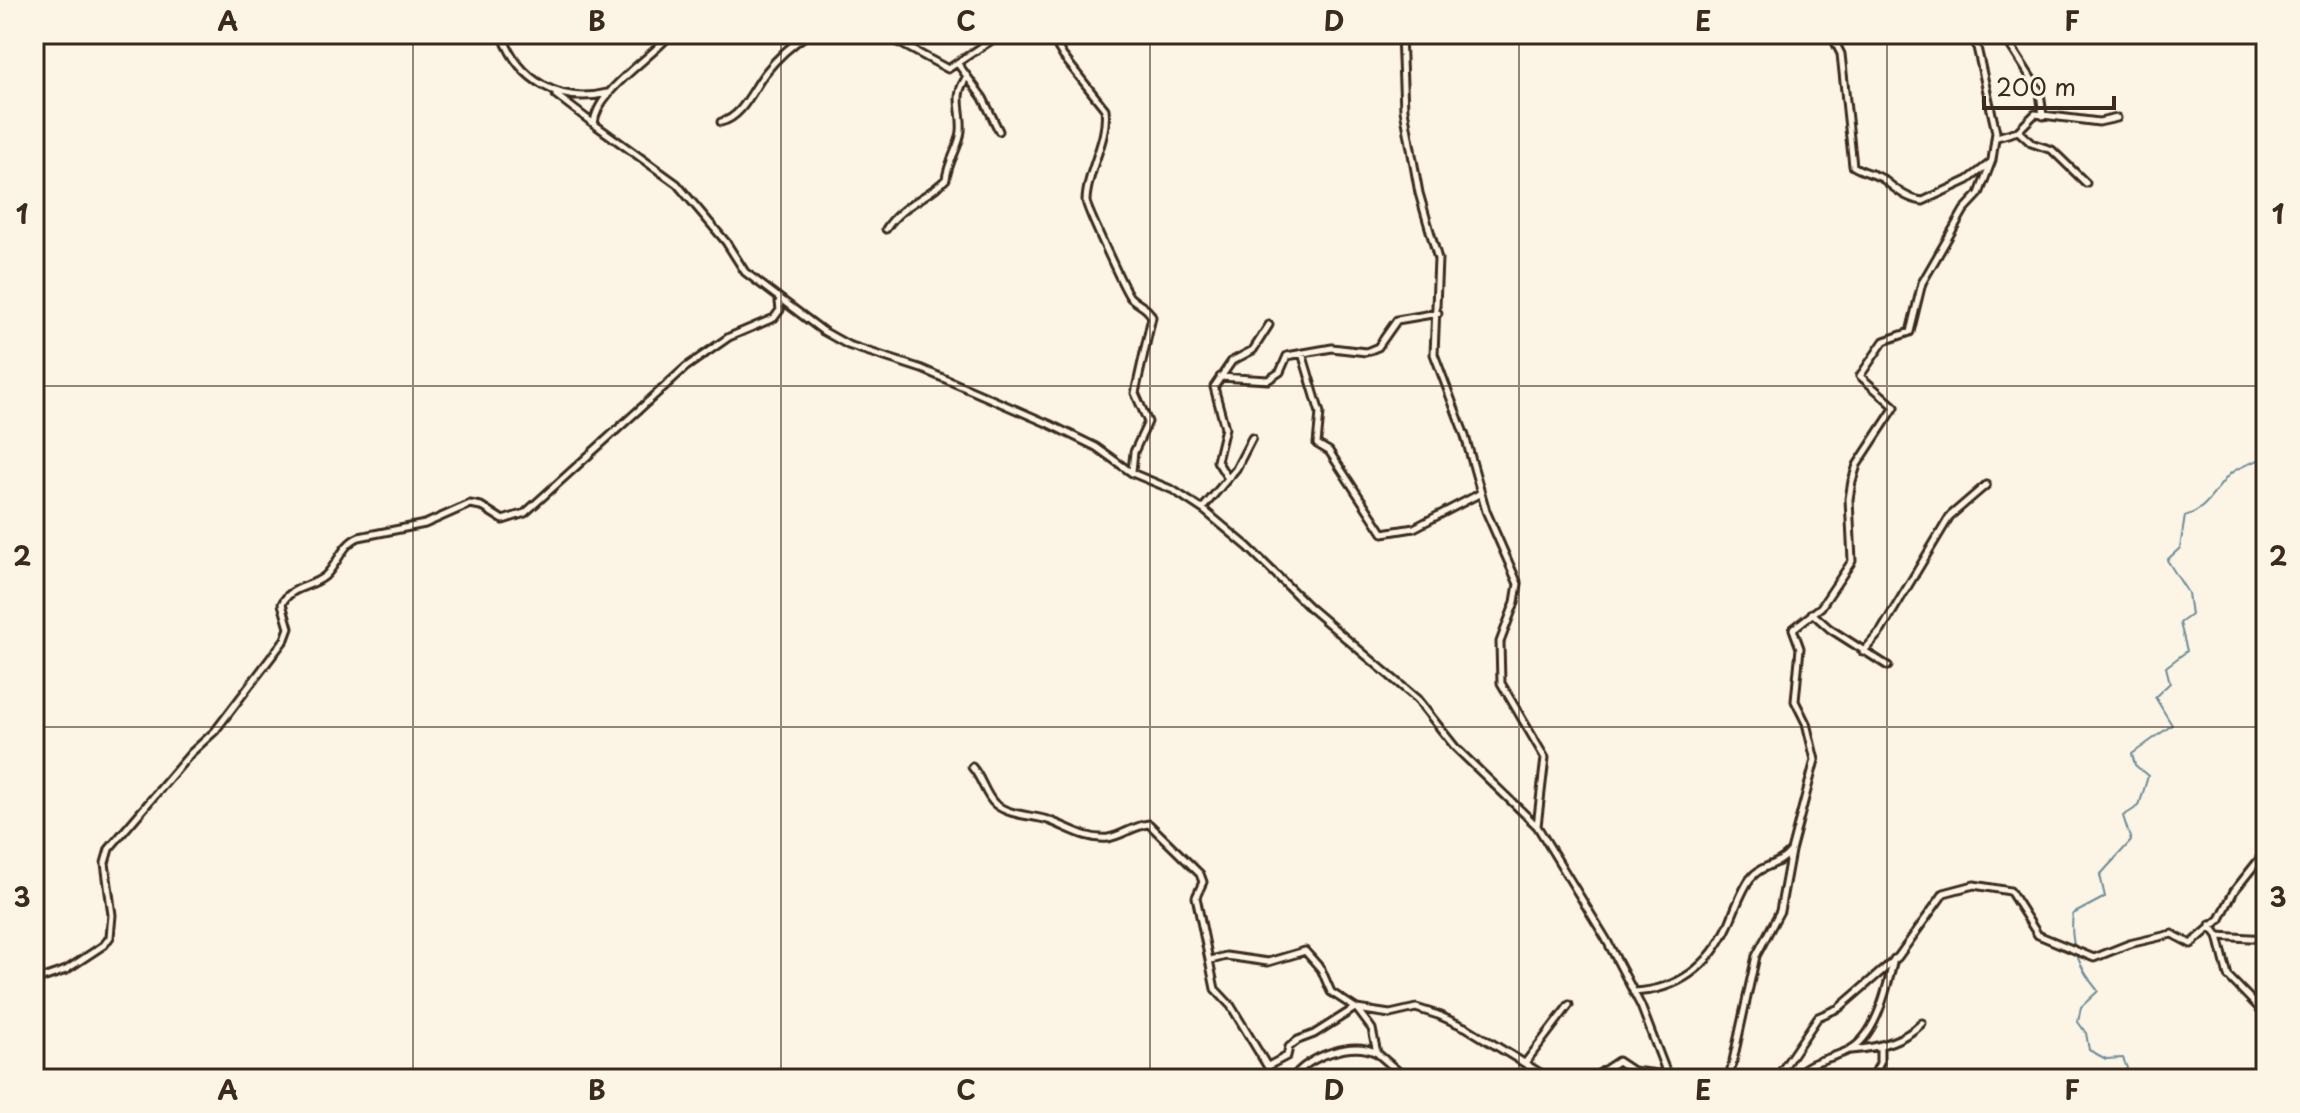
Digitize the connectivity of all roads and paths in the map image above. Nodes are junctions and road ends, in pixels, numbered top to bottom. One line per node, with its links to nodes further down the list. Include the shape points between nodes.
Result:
1 (502, 34): 14 (street, via 519,66)
2 (671, 34): 13 (street)
3 (808, 34): 17 (street, via 767,71 730,119)
4 (883, 34): 11 (street, via 942,67)
5 (1001, 34): 11 (street)
6 (1050, 34): 31 (street, via 1104,107 1087,206 1126,291 1152,317 1135,393 1148,422 1132,456)
7 (1401, 34): 26 (street, via 1404,110 1438,259)
8 (1831, 34): 22 (street, via 1841,54 1853,166 1923,201 1975,176)
9 (1974, 34): 21 (street)
10 (2003, 34): 15 (street, via 2040,92)
11 (958, 64): 12 (street)
12 (967, 77): 19 (street); 24 (street, via 957,97 961,132 946,179 908,203)
13 (608, 92): 14 (street, via 585,98); 18 (street)
14 (555, 94): 18 (street)
15 (2043, 116): 16 (street, via 2099,122); 20 (street, via 2031,115)
16 (2117, 118)
17 (721, 122)
18 (594, 124): 25 (street, via 677,184 745,272)
19 (999, 131)
20 (2018, 131): 21 (street); 23 (street, via 2052,150)
21 (1997, 137): 22 (street)
22 (1992, 160): 36 (street, via 1979,194 1964,210 1922,283 1910,332 1884,341 1860,376 1895,407 1852,481 1852,561)
23 (2086, 183)
24 (886, 229)
25 (778, 299): 31 (street, via 840,341 981,393 1096,447); 48 (street, via 780,310 774,318 729,337 686,367 525,513 503,520 470,504 425,524 359,537 349,542 322,578 287,596 282,607 289,630 283,642 215,731 109,849 105,863 113,923 108,940 66,970)
26 (1438, 313): 28 (street, via 1397,320 1378,347 1366,352 1332,348); 34 (street, via 1434,354)
27 (1269, 325): 29 (street, via 1253,350 1232,361)
28 (1302, 353): 29 (street, via 1287,356 1280,372 1268,380); 34 (street, via 1320,413 1317,444 1329,451 1383,533 1414,528)
29 (1220, 377): 32 (street, via 1214,391 1225,434 1217,461)
30 (1252, 438): 32 (street)
31 (1132, 473): 35 (street, via 1164,484)
32 (1227, 477): 35 (street)
33 (1986, 485): 37 (street, via 1950,516)
34 (1481, 493): 40 (street, via 1518,584 1500,642 1501,683 1545,758)
35 (1202, 509): 40 (street, via 1413,696 1455,747)
36 (1812, 613): 37 (street); 41 (street, via 1793,629 1800,648 1795,701 1815,760)
37 (1863, 652): 38 (street)
38 (1888, 666)
39 (972, 767): 47 (street, via 996,804 1033,819 1108,838 1143,824 1152,826 1203,877 1196,897)
40 (1537, 826): 49 (street)
41 (1791, 851): 49 (street, via 1749,880 1725,932 1693,975 1667,987); 65 (street, via 1780,911 1756,956)
42 (2266, 851): 43 (street, via 2234,891 2220,919)
43 (2210, 925): 44 (street); 46 (street, via 2190,945 2172,934 2091,958 2038,935 2010,891 1974,885 1944,893)
44 (2218, 936): 45 (street); 52 (street, via 2228,976)
45 (2266, 939)
46 (1894, 959): 55 (street, via 1877,1017); 66 (street, via 1839,1008 1818,1017)
47 (1211, 960): 51 (street, via 1226,956 1268,962 1305,951 1331,992); 58 (street, via 1215,989)
48 (34, 981)
49 (1633, 992): 59 (street)
50 (1569, 1005): 57 (street)
51 (1356, 1008): 56 (street, via 1371,1026); 57 (street, via 1390,1014 1419,1009 1461,1025); 58 (street, via 1298,1040 1287,1056)
52 (2266, 1015)
53 (1922, 1023): 54 (street)
54 (1880, 1046): 55 (street); 68 (street, via 1880,1063)
55 (1850, 1050): 67 (street, via 1807,1064)
56 (1377, 1053): 61 (street, via 1361,1046 1328,1054); 62 (street)
57 (1525, 1063): 63 (street)
58 (1268, 1066): 60 (street)
59 (1668, 1077): 64 (street, via 1630,1071 1618,1061)
60 (1275, 1079)
61 (1292, 1079)
62 (1407, 1079)
63 (1550, 1079)
64 (1591, 1079)
65 (1729, 1079)
66 (1776, 1079)
67 (1792, 1079)
68 (1872, 1079)

